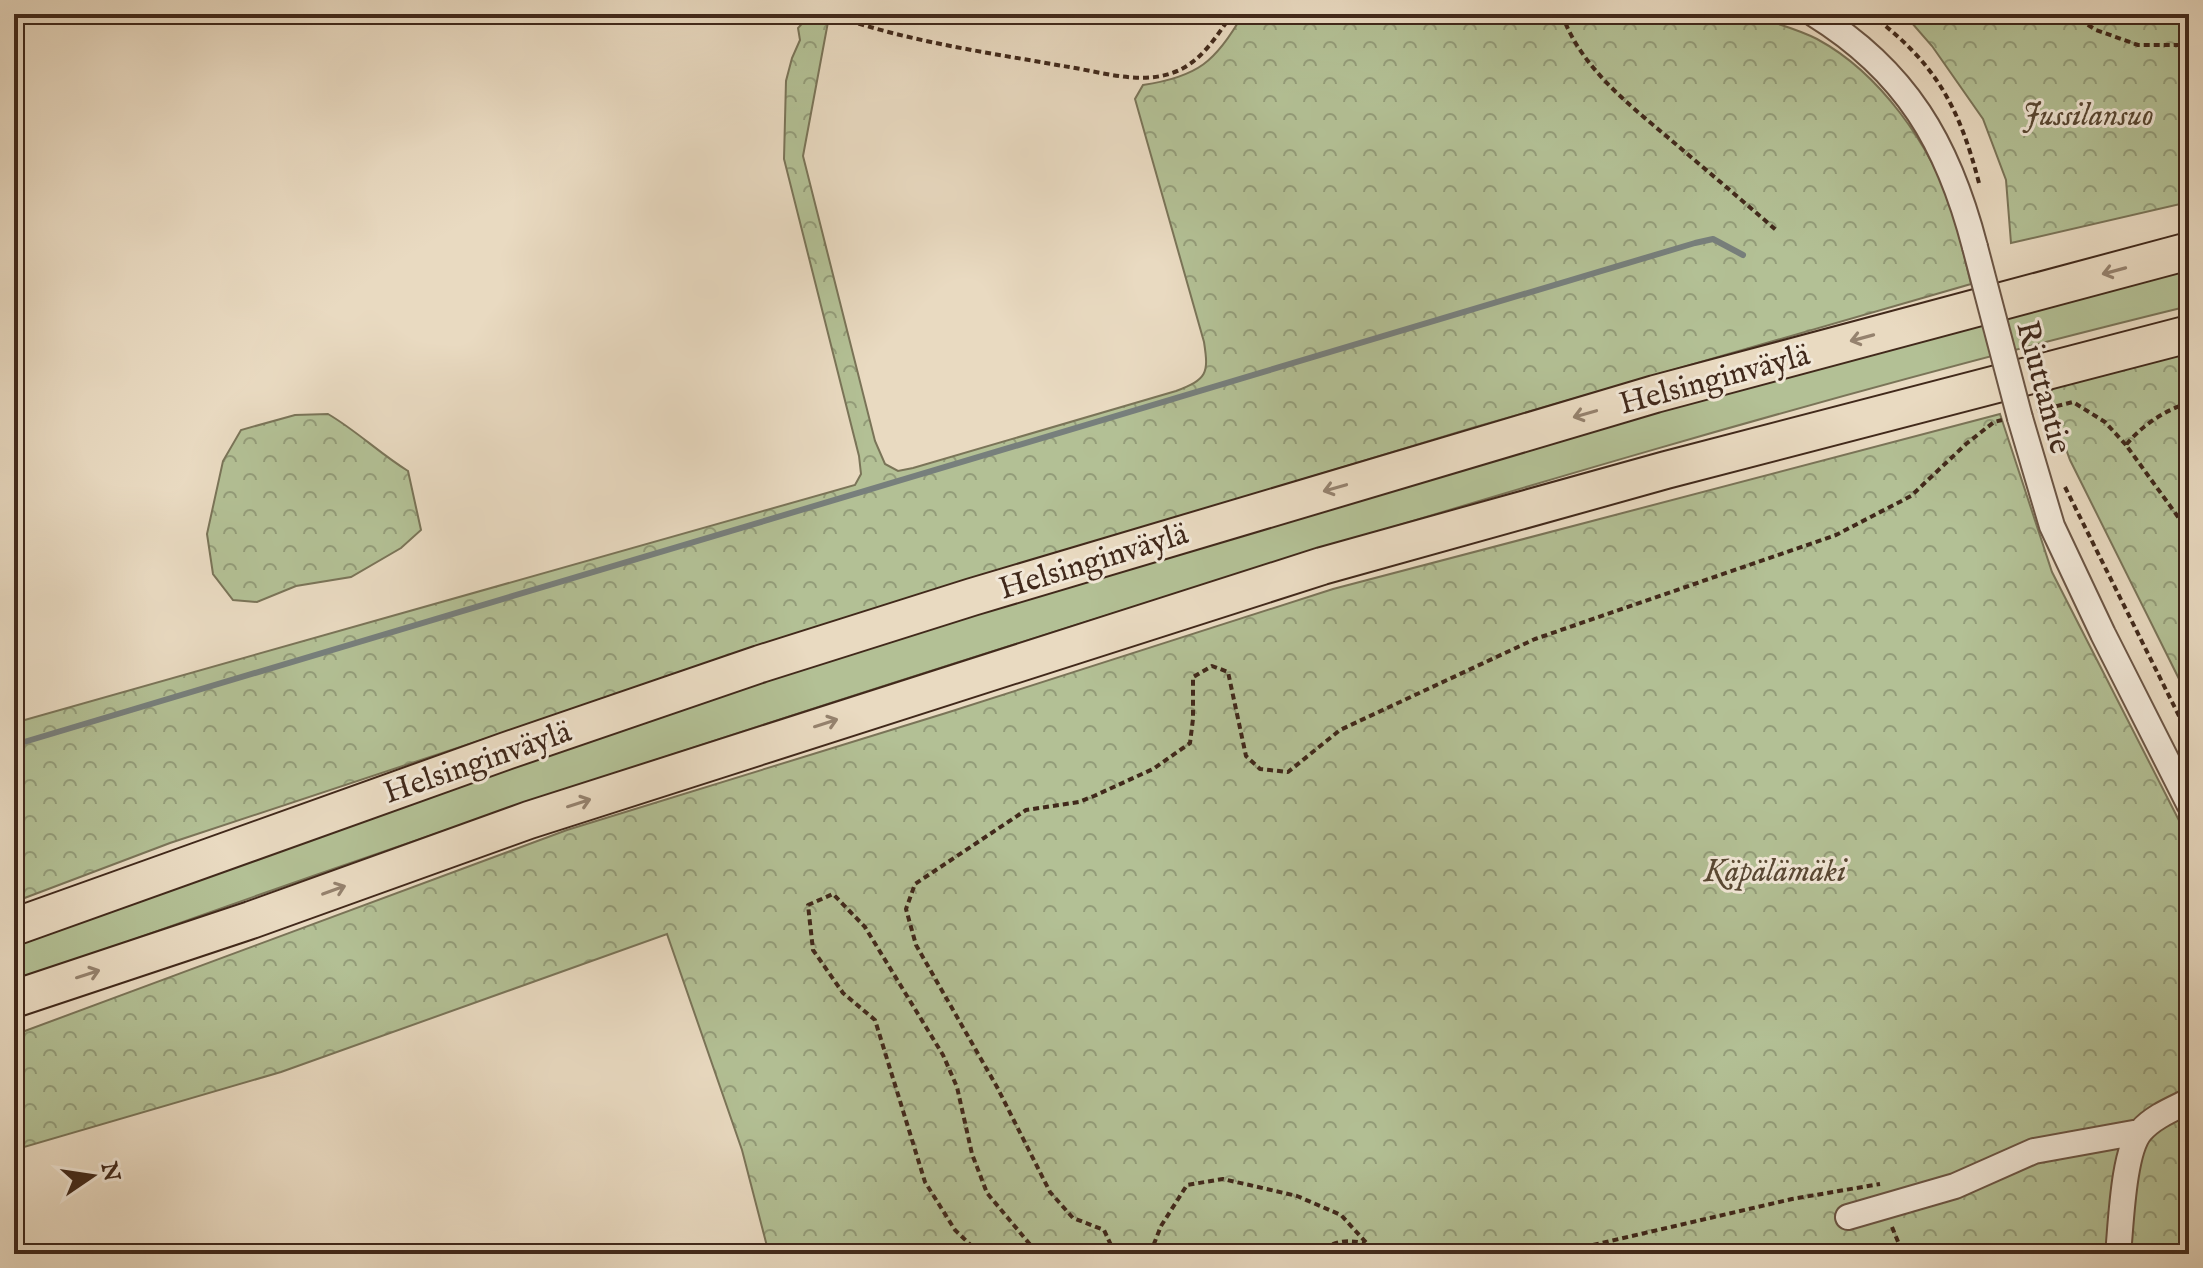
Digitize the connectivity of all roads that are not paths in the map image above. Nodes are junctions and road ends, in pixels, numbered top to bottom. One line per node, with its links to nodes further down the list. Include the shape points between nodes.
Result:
1 (1814, 14): 4 (street, Riuttantie, bridge, via 1868,51 1894,78 1914,103 1949,168 1965,208 2052,526)
2 (2189, 251): 5 (highway, Helsinginväylä, one-way to 5, via 1655,394 972,597 521,745)
3 (2189, 334): 6 (highway, one-way to 3, via 529,820 1322,566)
4 (2189, 804)
5 (14, 927)
6 (14, 999)
7 (2189, 1101): 8 (street)
8 (2139, 1132): 9 (street, via 2034,1151 1955,1186 1882,1195); 10 (street, via 2128,1160)
9 (1848, 1217)
10 (2118, 1254)

